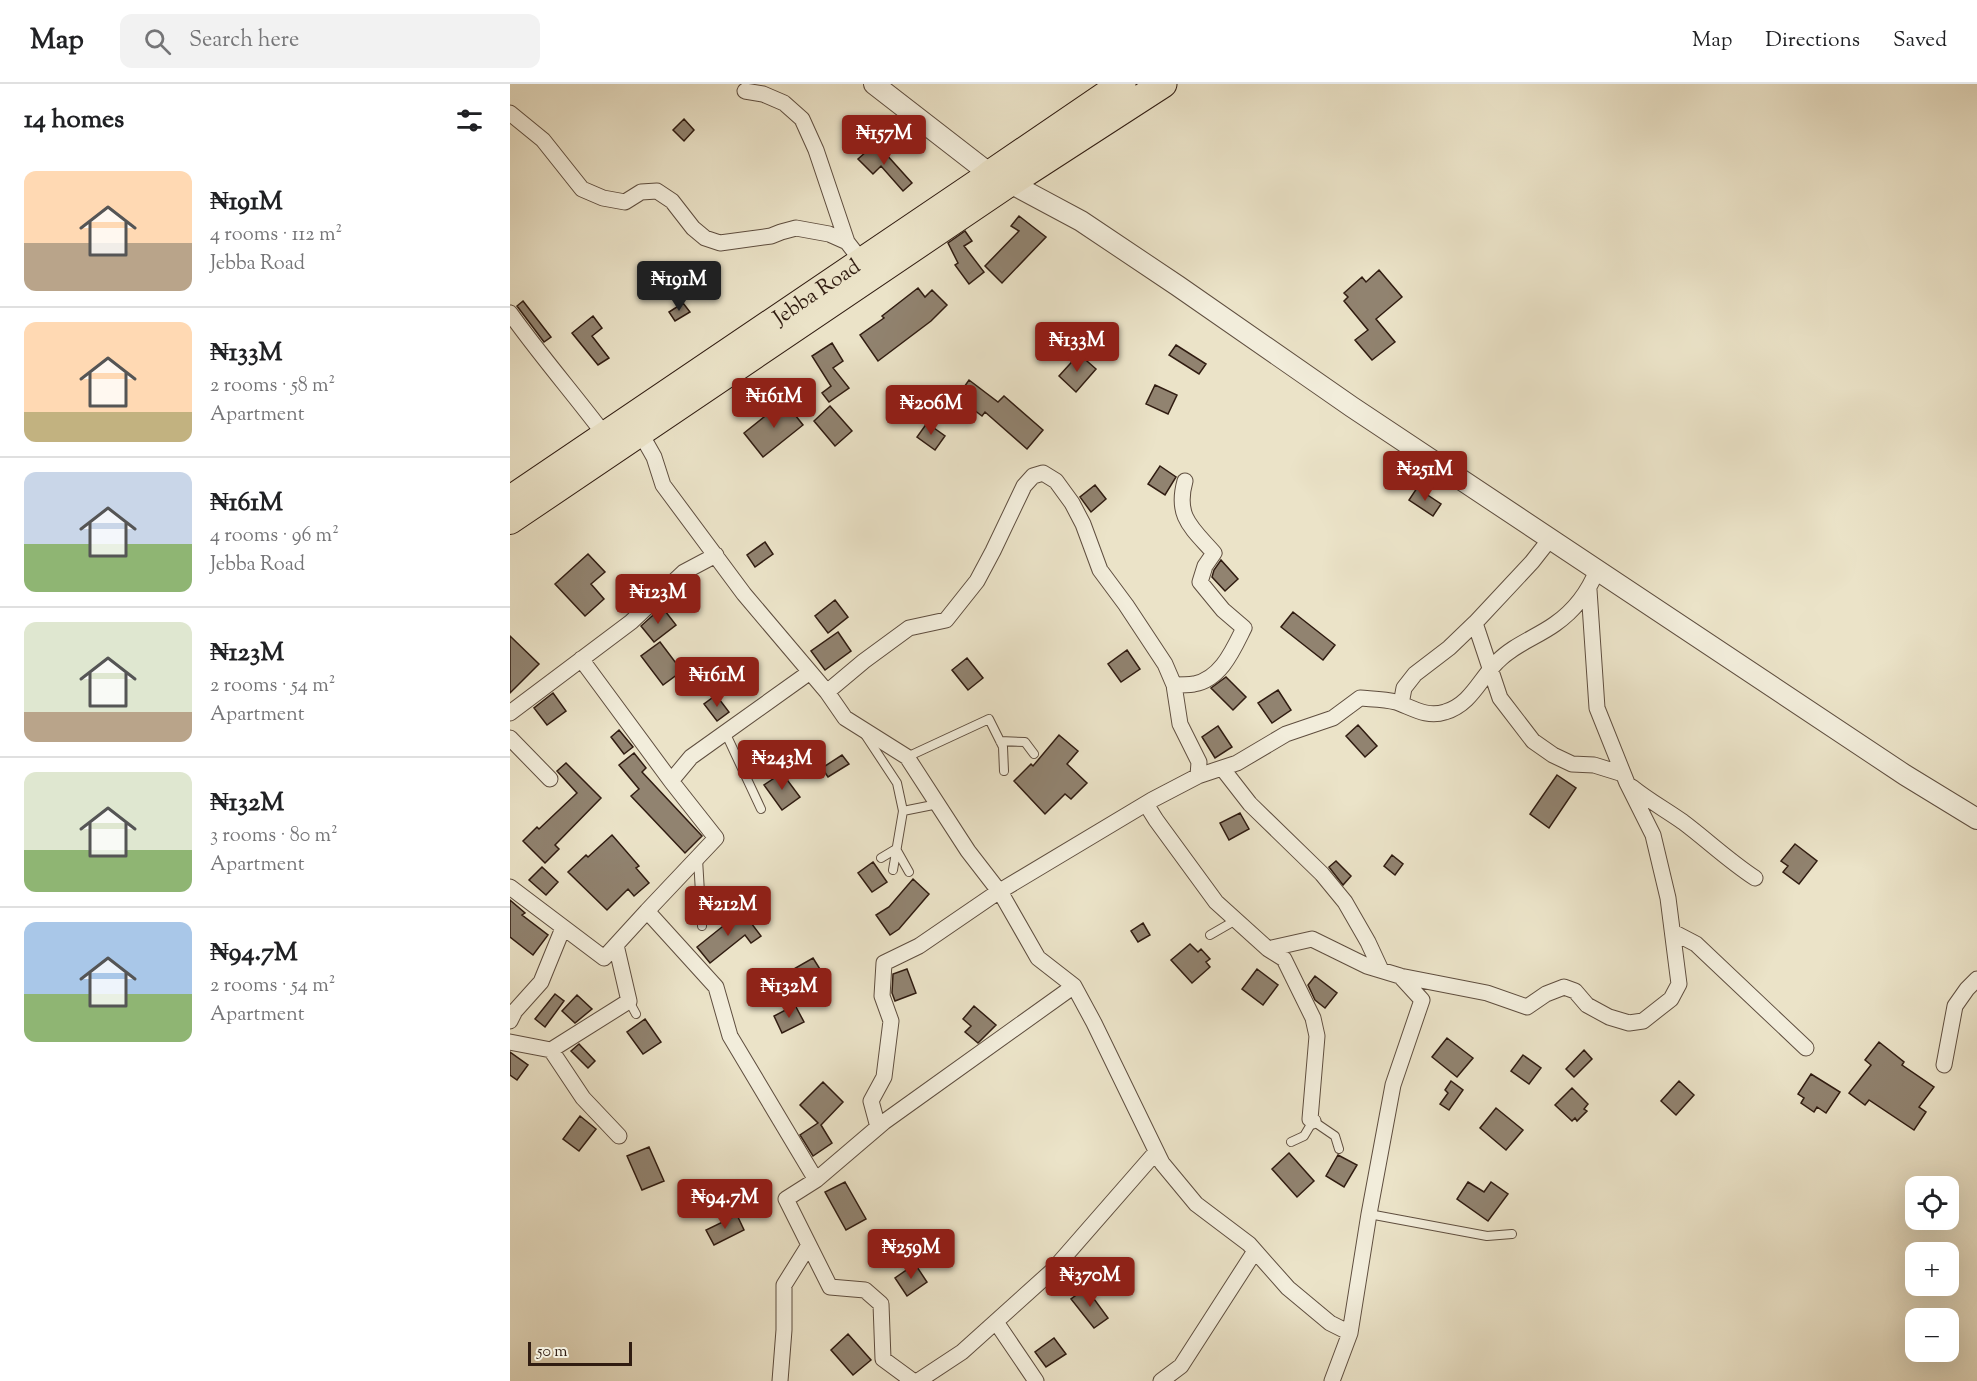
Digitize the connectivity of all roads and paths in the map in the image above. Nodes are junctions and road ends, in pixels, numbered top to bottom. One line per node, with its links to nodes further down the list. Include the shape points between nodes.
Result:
1 (874, 84): 6 (street)
2 (1122, 84): 6 (highway, Jebba Road)
3 (1163, 84): 6 (highway, Jebba Road)
4 (745, 91): 7 (street, via 784,102 802,119)
5 (510, 113): 7 (street, via 543,140 582,189 603,198 626,202 640,192 657,191 672,201 705,238 720,243 771,236 796,228 829,234)
6 (1000, 179): 7 (highway, Jebba Road); 9 (highway); 14 (street, via 1081,221)
7 (854, 251): 10 (highway, Jebba Road)
8 (510, 313): 10 (street)
9 (641, 434): 13 (highway); 15 (street, via 663,485)
10 (604, 435): 12 (highway, Jebba Road)
11 (1185, 481): 22 (street, via 1181,495 1183,516 1214,553 1200,582 1244,628 1226,663 1211,676 1195,684)
12 (510, 499)
13 (510, 521)
14 (1550, 539): 16 (street); 18 (street)
15 (716, 555): 19 (street, via 684,572 631,622); 21 (street)
16 (1597, 570): 17 (street); 42 (street)
17 (1589, 590): 20 (street, via 1555,624); 35 (street, via 1597,708)
18 (1475, 623): 20 (street); 24 (street, via 1415,674 1404,688)
19 (581, 659): 25 (street); 37 (street)
20 (1491, 669): 24 (street, via 1465,702 1444,712 1425,714); 35 (street, via 1500,698 1533,741 1572,764 1594,765)
21 (810, 672): 23 (street); 27 (street)
22 (1174, 685): 23 (street, via 1165,664 1100,570 1072,503 1056,481 1043,473 1033,476 1024,486 977,580 946,620 909,628); 34 (street, via 1180,724 1198,762)
23 (827, 692): 26 (street, via 845,718)
24 (1401, 705): 32 (street, via 1360,698 1333,718 1286,734)
25 (510, 713)
26 (862, 728): 31 (street); 41 (lane, via 897,783)
27 (725, 732): 37 (street, via 691,757); 40 (lane)
28 (510, 738): 36 (street)
29 (1000, 741): 30 (lane, via 1025,742); 31 (lane, via 989,719); 33 (lane)
30 (1034, 754)
31 (907, 757): 38 (street)
32 (1222, 768): 34 (street); 59 (street, via 1250,804 1322,874 1344,902)
33 (1004, 771)
34 (1198, 776): 39 (street)
35 (1625, 778): 48 (street, via 1644,797); 55 (street, via 1653,835)
36 (550, 779)
37 (671, 781): 44 (street, via 716,838)
38 (938, 804): 41 (lane); 50 (street)
39 (1146, 804): 50 (street); 52 (street, via 1216,902)
40 (761, 809)
41 (903, 811): 43 (lane)
42 (1977, 819)
43 (896, 849): 45 (lane); 46 (lane); 47 (lane)
44 (698, 857): 51 (street); 53 (lane)
45 (881, 858)
46 (892, 870)
47 (909, 872)
48 (1755, 878)
49 (510, 887): 54 (street)
50 (1000, 892): 62 (street, via 1038,958); 69 (street, via 919,946 884,963 882,996 891,1021 884,1077 871,1101)
51 (647, 911): 57 (street); 74 (street, via 716,987 730,1036)
52 (1236, 920): 56 (lane); 58 (street)
53 (702, 926)
54 (563, 928): 57 (street, via 604,958); 63 (street, via 541,982)
55 (1672, 932): 60 (street, via 1680,984 1671,999 1643,1021 1629,1023 1609,1017 1564,987 1527,1007 1487,993); 65 (street, via 1696,944)
56 (1210, 935)
57 (616, 945): 66 (street, via 632,1008)
58 (1268, 949): 59 (street, via 1312,939); 68 (street, via 1284,959 1313,1018 1317,1036 1310,1119)
59 (1381, 970): 60 (street)
60 (1400, 976): 75 (street, via 1422,1000 1393,1085)
61 (1977, 979): 67 (street, via 1955,1006)
62 (1074, 986): 69 (street); 73 (street)
63 (510, 1021)
64 (510, 1042): 66 (street)
65 (1806, 1048)
66 (552, 1050): 70 (street, via 583,1098)
67 (1944, 1065)
68 (1313, 1121): 71 (lane, via 1304,1136); 72 (lane, via 1335,1136)
69 (878, 1127): 74 (street)
70 (619, 1136)
71 (1291, 1142)
72 (1339, 1149)
73 (1156, 1152): 78 (street, via 1196,1204); 79 (street, via 1052,1271)
74 (816, 1180): 77 (street, via 786,1199)
75 (1369, 1214): 76 (lane, via 1487,1236); 80 (street)
76 (1512, 1234)
77 (809, 1245): 81 (street, via 784,1285); 82 (street, via 830,1287 865,1290 881,1304 883,1359)
78 (1255, 1251): 80 (street, via 1288,1288 1330,1323); 85 (street, via 1181,1366)
79 (996, 1322): 83 (street, via 962,1352); 84 (street)
80 (1350, 1334): 86 (street)
81 (780, 1381)
82 (913, 1381)
83 (918, 1381)
84 (1036, 1381)
85 (1161, 1381)
86 (1332, 1381)

